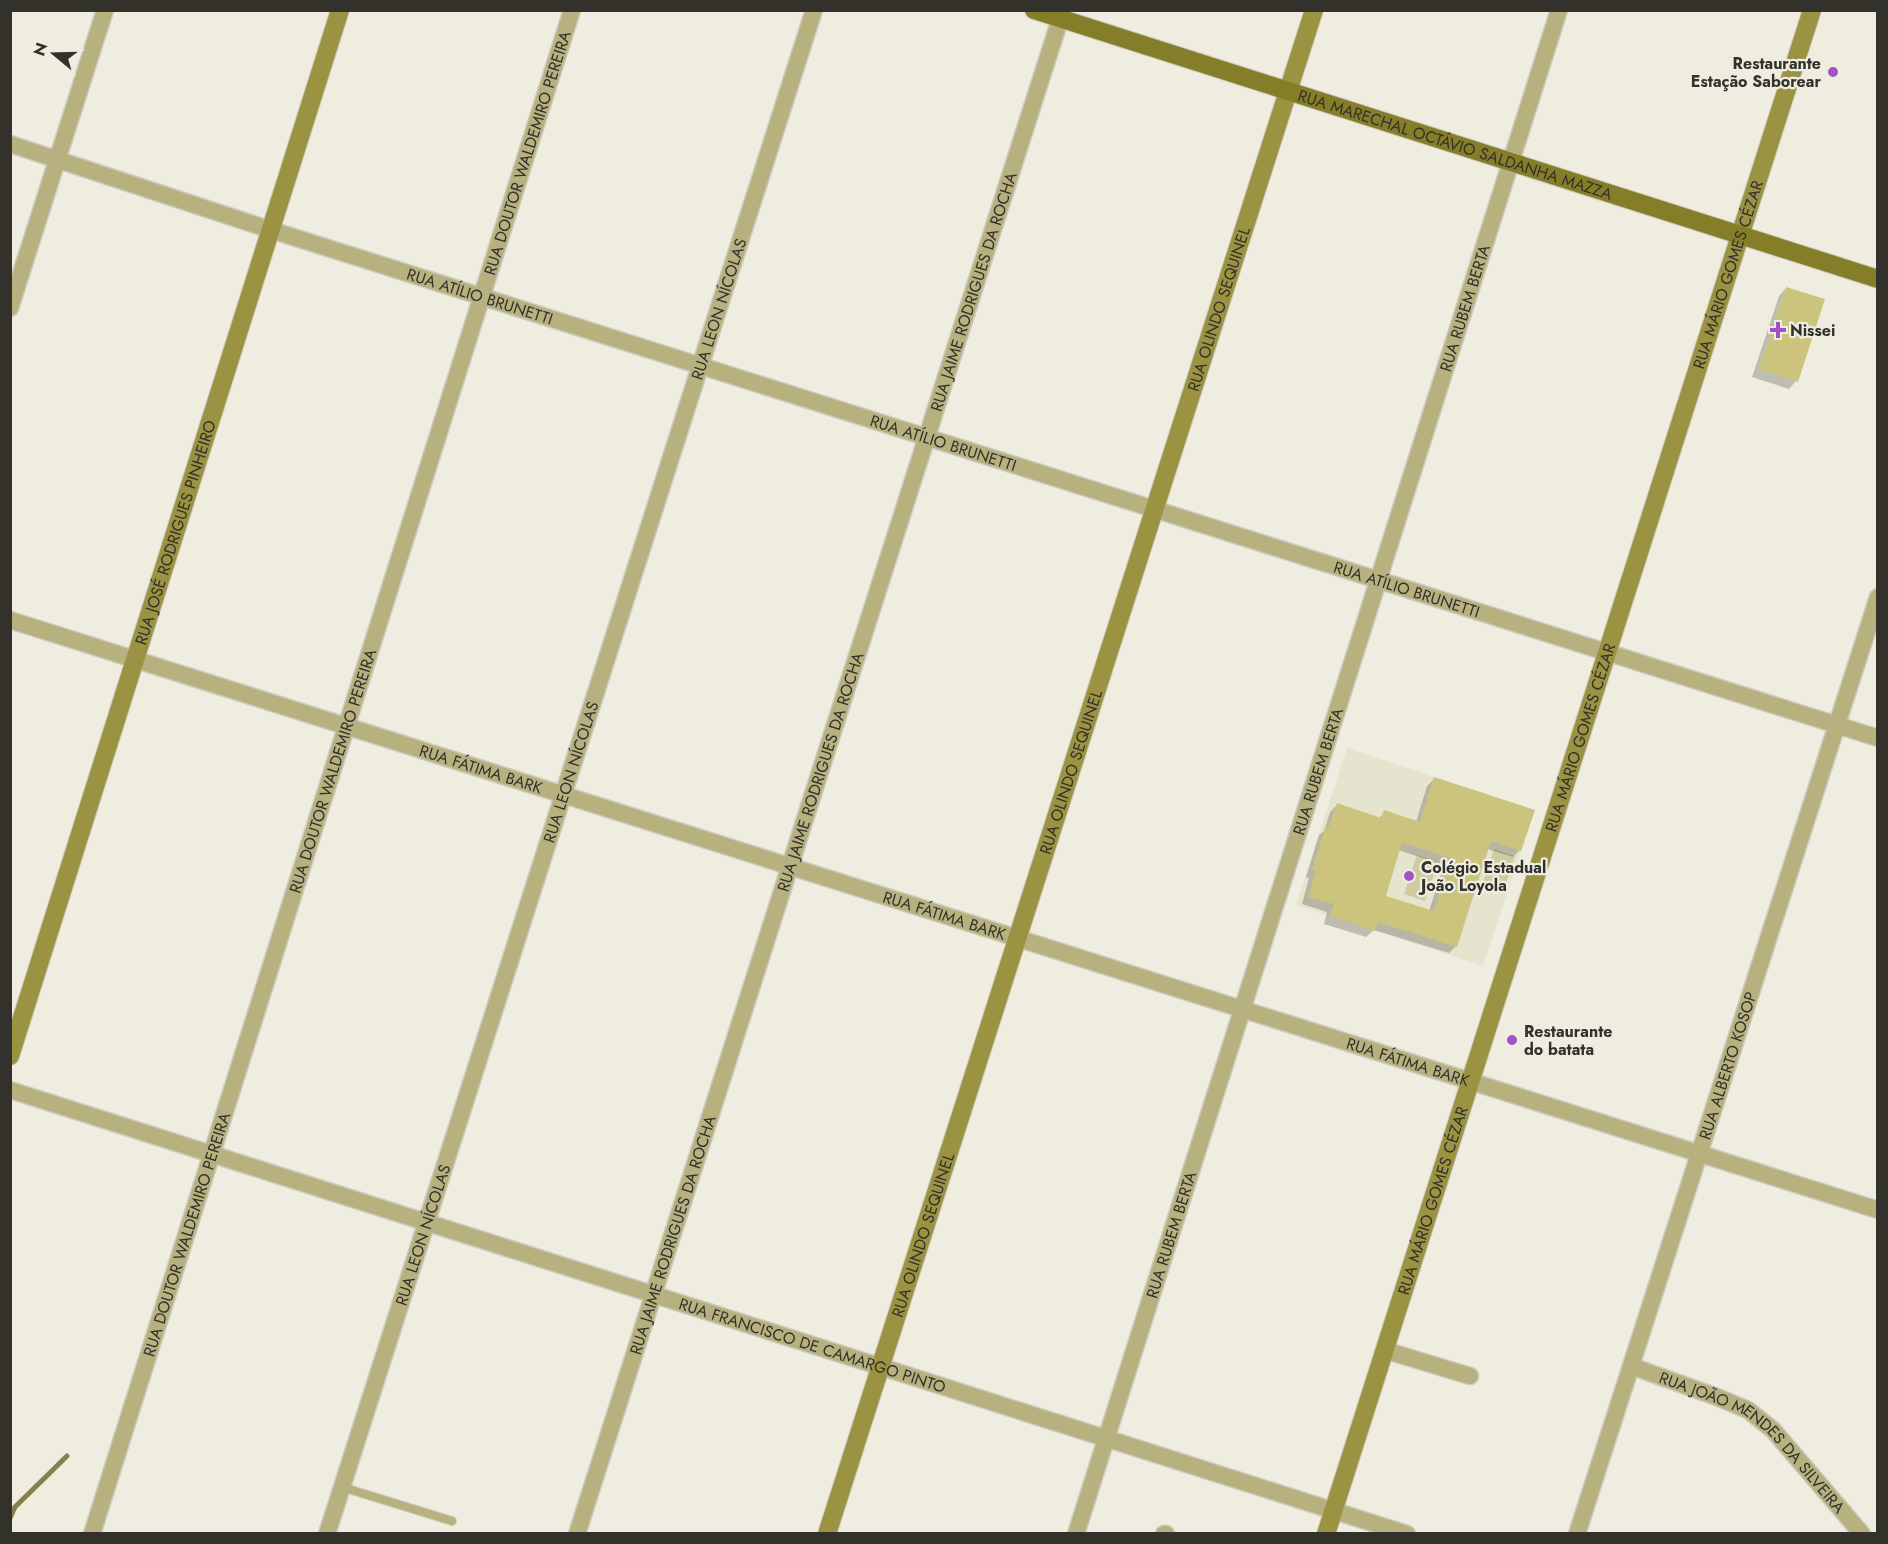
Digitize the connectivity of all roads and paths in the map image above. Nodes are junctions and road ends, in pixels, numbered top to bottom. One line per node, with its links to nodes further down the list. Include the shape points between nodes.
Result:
1 (105, 10): 12 (street)
2 (340, 10): 14 (street, RUA JOSÉ RODRIGUES PINHEIRO)
3 (572, 10): 17 (street, RUA DOUTOR WALDEMIRO PEREIRA)
4 (814, 10): 19 (street, RUA LEON NÍCOLAS)
5 (1034, 10): 9 (main road, RUA MARECHAL OCTÁVIO SALDANHA MAZZA)
6 (1314, 10): 10 (street, RUA OLINDO SEQUINEL)
7 (1559, 10): 13 (street, RUA RUBEM BERTA)
8 (1812, 10): 15 (street, RUA MÁRIO GOMES CÉZAR)
9 (1062, 15): 10 (main road, RUA MARECHAL OCTÁVIO SALDANHA MAZZA); 20 (street, RUA JAIME RODRIGUES DA ROCHA)
10 (1288, 92): 13 (main road, RUA MARECHAL OCTÁVIO SALDANHA MAZZA); 21 (street, RUA OLINDO SEQUINEL)
11 (10, 144): 12 (street, RUA ATÍLIO BRUNETTI)
12 (58, 160): 14 (street, RUA ATÍLIO BRUNETTI); 18 (street)
13 (1510, 162): 15 (main road, RUA MARECHAL OCTÁVIO SALDANHA MAZZA); 22 (street, RUA RUBEM BERTA)
14 (271, 230): 17 (street, RUA ATÍLIO BRUNETTI); 26 (street, RUA JOSÉ RODRIGUES PINHEIRO)
15 (1740, 236): 16 (main road, RUA MARECHAL OCTÁVIO SALDANHA MAZZA); 25 (street, RUA MÁRIO GOMES CÉZAR)
16 (1878, 279)
17 (482, 297): 19 (street, RUA ATÍLIO BRUNETTI); 28 (street, RUA DOUTOR WALDEMIRO PEREIRA)
18 (10, 308)
19 (700, 366): 20 (street, RUA ATÍLIO BRUNETTI); 30 (street, RUA LEON NÍCOLAS)
20 (927, 437): 21 (street, RUA ATÍLIO BRUNETTI); 31 (street, RUA JAIME RODRIGUES DA ROCHA)
21 (1154, 509): 22 (street, RUA ATÍLIO BRUNETTI); 32 (street, RUA OLINDO SEQUINEL)
22 (1378, 580): 25 (street, RUA ATÍLIO BRUNETTI); 33 (street, RUA RUBEM BERTA)
23 (1878, 597): 27 (street, RUA ALBERTO KOSOP)
24 (10, 620): 26 (street, RUA FÁTIMA BARK)
25 (1607, 652): 27 (street, RUA ATÍLIO BRUNETTI); 35 (street, RUA MÁRIO GOMES CÉZAR)
26 (136, 660): 28 (street, RUA FÁTIMA BARK); 34 (street, RUA JOSÉ RODRIGUES PINHEIRO)
27 (1836, 725): 29 (street, RUA ATÍLIO BRUNETTI); 38 (street, RUA ALBERTO KOSOP)
28 (347, 726): 30 (street, RUA FÁTIMA BARK); 37 (street, RUA DOUTOR WALDEMIRO PEREIRA)
29 (1878, 738)
30 (563, 795): 31 (street, RUA FÁTIMA BARK); 40 (street, RUA LEON NÍCOLAS)
31 (790, 866): 32 (street, RUA FÁTIMA BARK); 41 (street, RUA JAIME RODRIGUES DA ROCHA)
32 (1017, 938): 33 (street, RUA FÁTIMA BARK); 43 (street, RUA OLINDO SEQUINEL)
33 (1242, 1010): 35 (street, RUA FÁTIMA BARK); 46 (street, RUA RUBEM BERTA)
34 (10, 1056)
35 (1470, 1082): 38 (street, RUA FÁTIMA BARK); 42 (street, RUA MÁRIO GOMES CÉZAR)
36 (10, 1090): 37 (street, RUA FRANCISCO DE CAMARGO PINTO)
37 (212, 1154): 40 (street, RUA FRANCISCO DE CAMARGO PINTO); 50 (street, RUA DOUTOR WALDEMIRO PEREIRA)
38 (1699, 1154): 39 (street, RUA FÁTIMA BARK); 44 (street, RUA ALBERTO KOSOP)
39 (1878, 1210)
40 (426, 1222): 41 (street, RUA FRANCISCO DE CAMARGO PINTO); 47 (street, RUA LEON NÍCOLAS)
41 (654, 1294): 43 (street, RUA FRANCISCO DE CAMARGO PINTO); 52 (street, RUA JAIME RODRIGUES DA ROCHA)
42 (1384, 1350): 45 (street); 48 (street, RUA MÁRIO GOMES CÉZAR)
43 (880, 1366): 46 (street, RUA FRANCISCO DE CAMARGO PINTO); 53 (street, RUA OLINDO SEQUINEL)
44 (1631, 1366): 57 (street, RUA ALBERTO KOSOP); 58 (street, RUA JOÃO MENDES DA SILVEIRA, via 1748,1410 1773,1430)
45 (1470, 1376)
46 (1107, 1438): 48 (street, RUA FRANCISCO DE CAMARGO PINTO); 54 (street, RUA RUBEM BERTA)
47 (342, 1487): 49 (lane); 51 (street, RUA LEON NÍCOLAS)
48 (1333, 1510): 55 (street, RUA MÁRIO GOMES CÉZAR); 56 (street, RUA FRANCISCO DE CAMARGO PINTO)
49 (452, 1521)
50 (92, 1533)
51 (327, 1533)
52 (578, 1533)
53 (827, 1533)
54 (1076, 1533)
55 (1326, 1533)
56 (1407, 1533)
57 (1577, 1533)
58 (1862, 1533)

